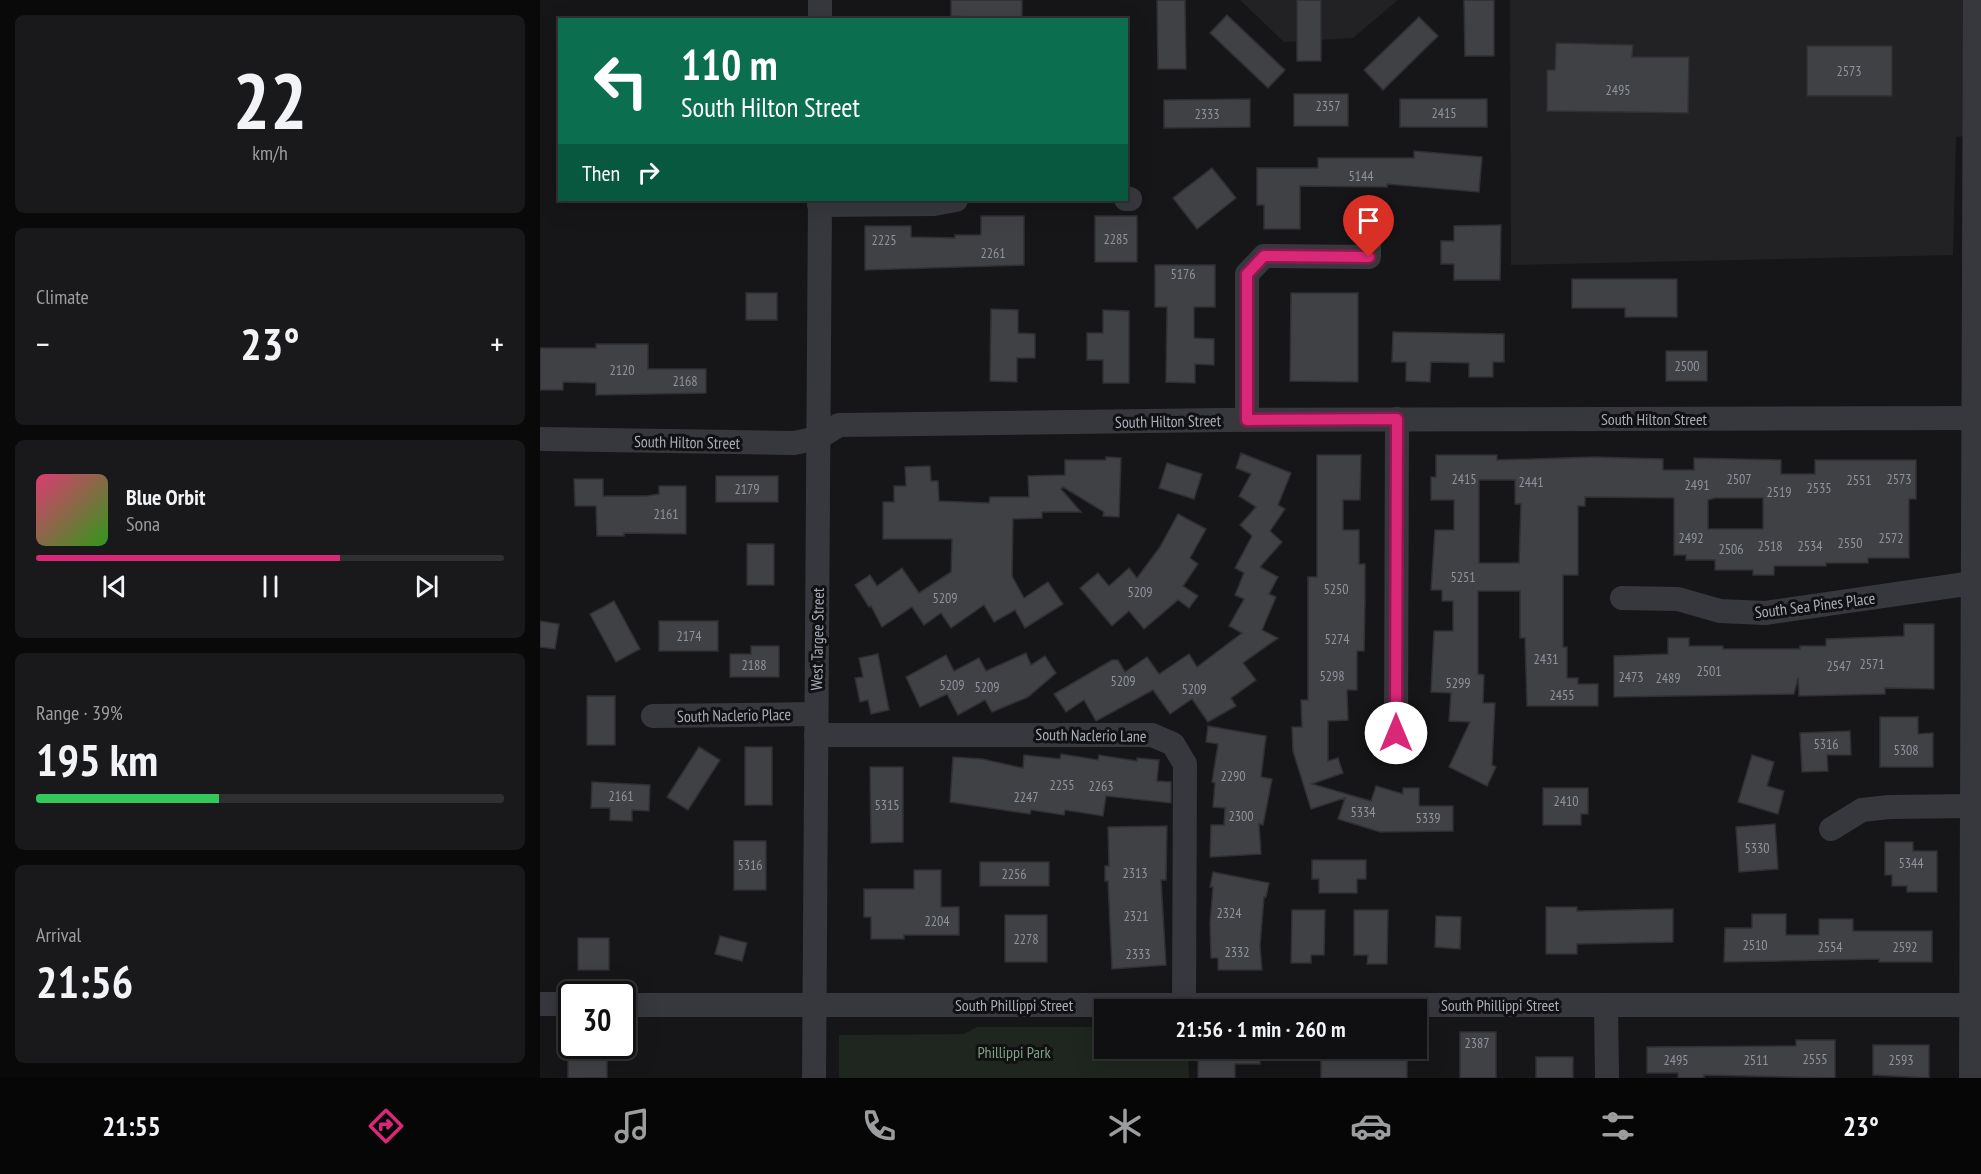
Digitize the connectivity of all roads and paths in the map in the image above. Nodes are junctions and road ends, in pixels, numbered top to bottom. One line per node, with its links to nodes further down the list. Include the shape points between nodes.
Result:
1 (820, 0): 3 (street)
2 (1976, 0): 6 (street)
3 (820, 18)
4 (950, 201): 5 (street)
5 (819, 202): 11 (street, West Targee Street)
6 (1978, 227): 8 (street)
7 (1369, 235): 10 (street, via 1369,257 1264,256 1247,274)
8 (1977, 418): 9 (street, South Hilton Street); 13 (street)
9 (1397, 419): 10 (street, South Hilton Street); 17 (street)
10 (1247, 420): 11 (street, South Hilton Street, via 839,425)
11 (818, 438): 12 (street, South Hilton Street, via 794,444); 16 (street, West Targee Street)
12 (540, 439)
13 (1973, 583): 14 (street, South Sea Pines Place, via 1765,614 1720,611 1678,599); 18 (street)
14 (1622, 598)
15 (653, 716): 16 (street, South Naclerio Place)
16 (816, 724): 20 (street, South Naclerio Lane, via 1152,735 1173,744 1185,764); 25 (street, West Targee Street)
17 (1396, 733)
18 (1972, 806): 19 (street, via 1863,810); 21 (street)
19 (1831, 829)
20 (1184, 999)
21 (1976, 1003): 28 (street, South Phillippi Street); 31 (street)
22 (540, 1005): 23 (street)
23 (558, 1005)
24 (636, 1005): 25 (street, South Phillippi Street)
25 (815, 1005): 26 (street, South Phillippi Street); 29 (street, West Targee Street)
26 (1094, 1005)
27 (1427, 1005): 28 (street, South Phillippi Street)
28 (1606, 1005): 30 (street)
29 (814, 1078)
30 (1607, 1078)
31 (1971, 1078)

